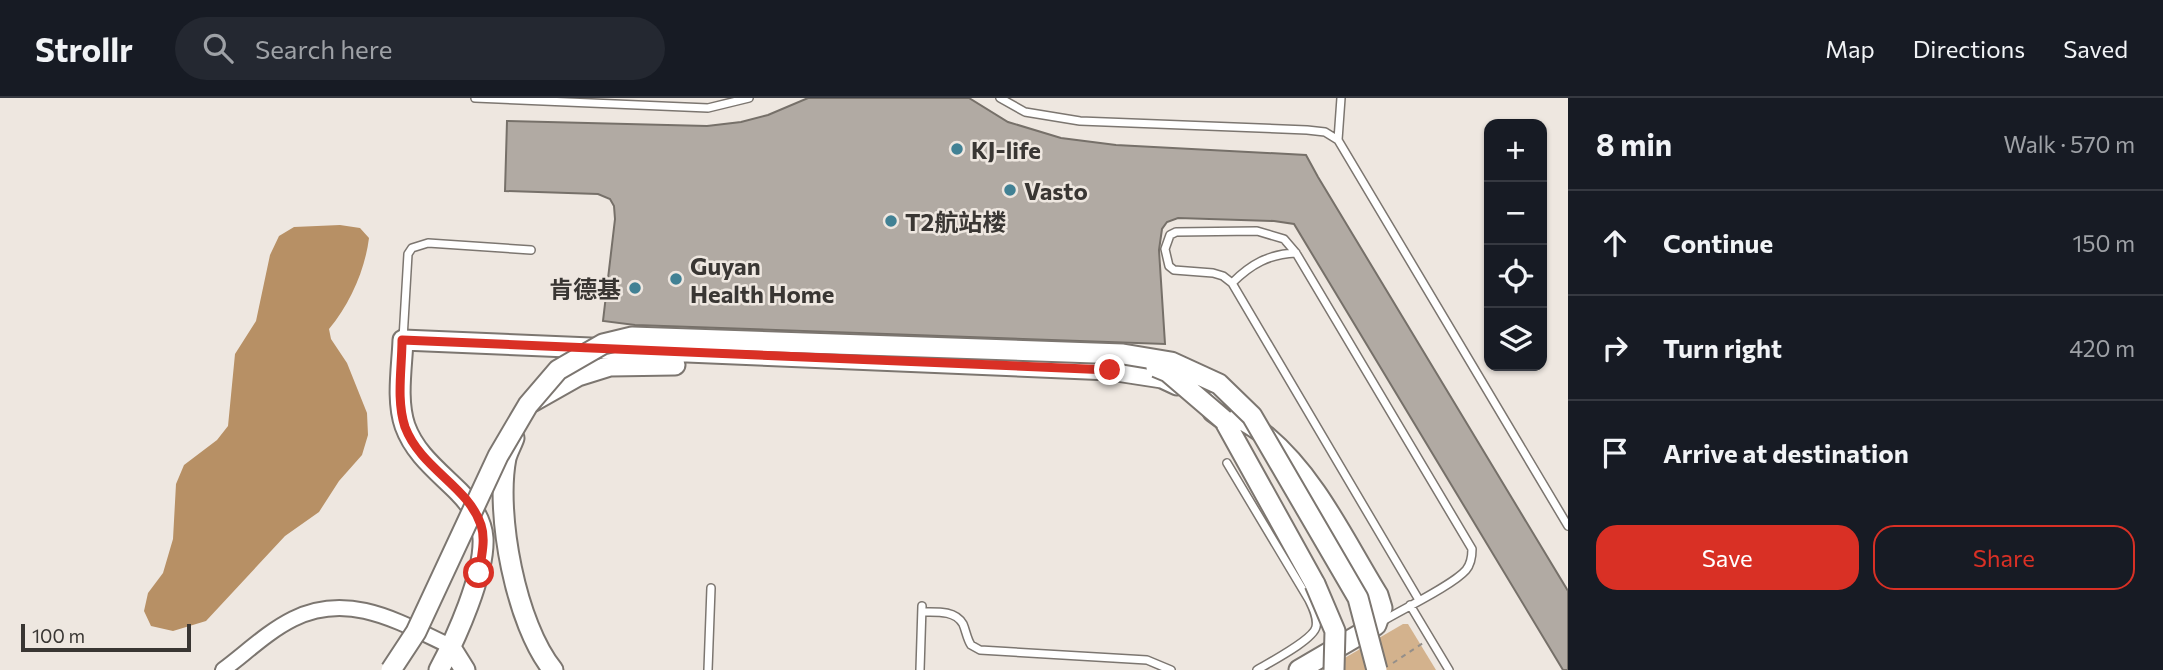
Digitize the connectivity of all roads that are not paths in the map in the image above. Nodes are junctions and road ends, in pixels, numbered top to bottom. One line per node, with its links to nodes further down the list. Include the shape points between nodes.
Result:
1 (475, 98): 2 (lane, via 708,108)
2 (749, 98)
3 (1341, 98): 5 (lane)
4 (1002, 99): 5 (lane, via 1025,112 1080,121 1307,130 1325,132)
5 (1338, 140): 14 (lane)
6 (531, 250): 9 (lane, via 428,243 412,248)
7 (1296, 253): 8 (lane, via 1258,261); 8 (lane, via 1284,239 1257,231 1170,235 1165,249 1169,267 1223,276); 16 (lane, via 1472,548 1468,569)
8 (1232, 283): 16 (lane)
9 (402, 340): 18 (main road, via 1110,370 1162,378 1264,434 1294,462 1378,595 1382,608); 19 (main road, via 405,426 421,455 471,506 481,525 479,573)
10 (1123, 354): 11 (main road, bridge, via 632,337 603,344 558,370); 12 (main road, bridge, via 1168,372); 31 (main road, bridge, via 1171,362 1219,384 1252,416 1358,598)
11 (528, 405): 12 (main road, bridge, via 578,376 610,366 650,364 1084,377 1163,386 1193,398); 21 (main road, bridge, via 498,456 416,632); 24 (main road, bridge, via 506,457 503,501 520,604 540,654)
12 (1224, 420): 30 (main road, bridge, via 1326,607 1335,631)
13 (1227, 463): 28 (lane, via 1316,616 1311,635)
14 (1568, 526)
15 (711, 588): 25 (lane)
16 (1419, 600): 17 (lane)
17 (1410, 605): 18 (lane); 32 (lane)
18 (1376, 625): 29 (main road)
19 (450, 646): 20 (street, via 373,611 332,607 293,619); 22 (main road); 23 (main road)
20 (223, 670)
21 (391, 670)
22 (439, 670)
23 (466, 670)
24 (553, 670)
25 (708, 670)
26 (920, 670): 27 (lane, via 922,609 956,617 968,641 980,650 1144,659)
27 (1171, 670)
28 (1257, 670)
29 (1299, 670)
30 (1334, 670)
31 (1377, 670)
32 (1449, 670)

